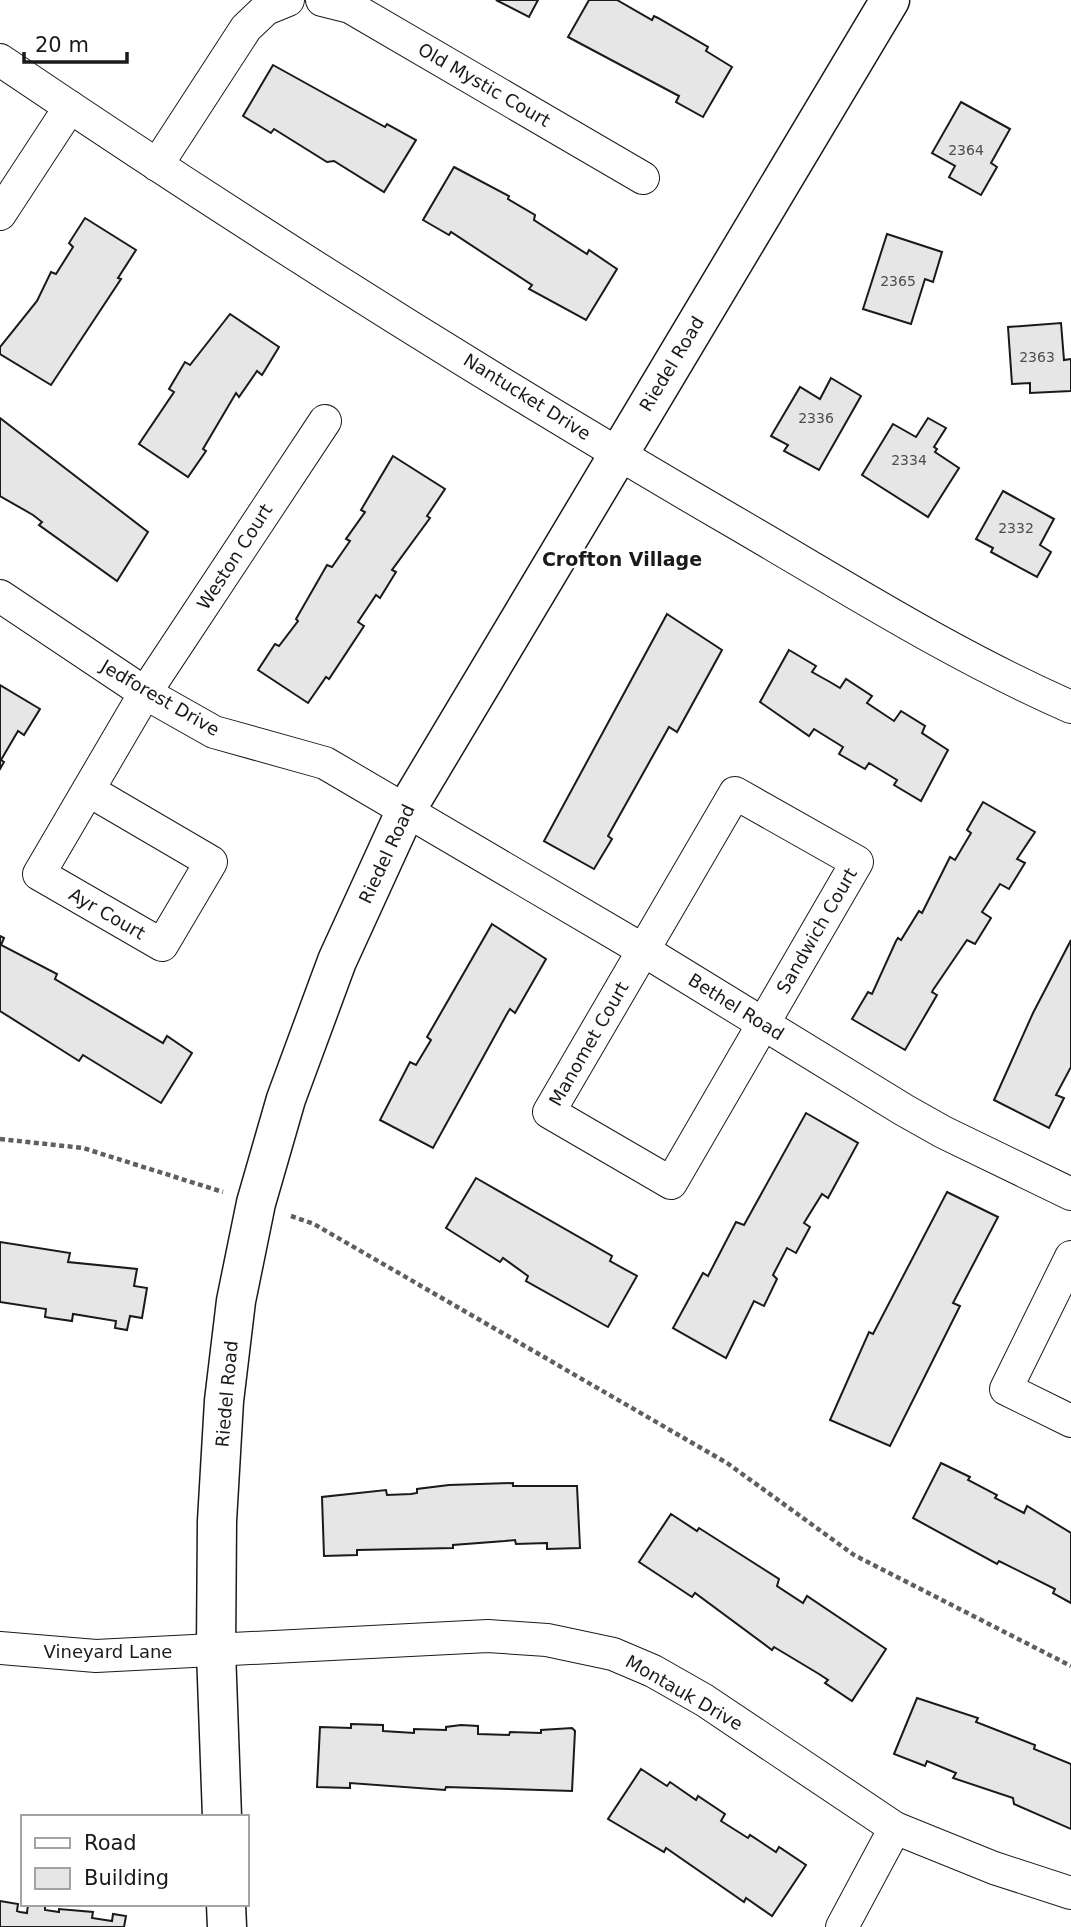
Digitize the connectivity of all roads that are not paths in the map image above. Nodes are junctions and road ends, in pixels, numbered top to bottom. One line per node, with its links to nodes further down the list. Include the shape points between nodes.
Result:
1 (288, 0): 6 (street, via 266,9 246,28)
2 (322, 0): 7 (street, Old Mystic Court, via 351,8)
3 (890, 0): 10 (street, Riedel Road)
4 (0, 60): 5 (street, Nantucket Drive)
5 (70, 107): 6 (street, Nantucket Drive); 8 (street)
6 (156, 165): 10 (street, Nantucket Drive)
7 (643, 178)
8 (0, 214)
9 (325, 421): 12 (street, Weston Court)
10 (618, 454): 13 (street, Nantucket Drive, via 936,639); 15 (street, Riedel Road)
11 (0, 596): 12 (street, Jedforest Drive)
12 (145, 693): 14 (street, Ayr Court); 15 (street, Jedforest Drive, via 214,732 325,763)
13 (1071, 706)
14 (88, 790): 14 (street, Ayr Court, via 39,874 162,945 211,862)
15 (406, 810): 16 (street, Bethel Road); 22 (street, Riedel Road, via 337,961 286,1099 256,1203 236,1301 224,1401)
16 (643, 950): 17 (street, Bethel Road); 17 (street, Sandwich Court, via 735,793 857,862); 17 (street, Manomet Court, via 549,1112 671,1183)
17 (763, 1024): 18 (street, Bethel Road, via 943,1132)
18 (1071, 1194)
19 (1071, 1257): 20 (street, via 1006,1389)
20 (1071, 1421)
21 (0, 1648): 22 (street, Vineyard Lane, via 96,1656)
22 (216, 1651): 23 (street, Riedel Road); 24 (street, Montauk Drive, via 488,1636 547,1640 613,1654 704,1700)
23 (222, 1815)
24 (895, 1828): 25 (street, Montauk Drive); 28 (street)
25 (1071, 1893)
26 (226, 1906): 27 (street)
27 (227, 1927)
28 (842, 1927)

